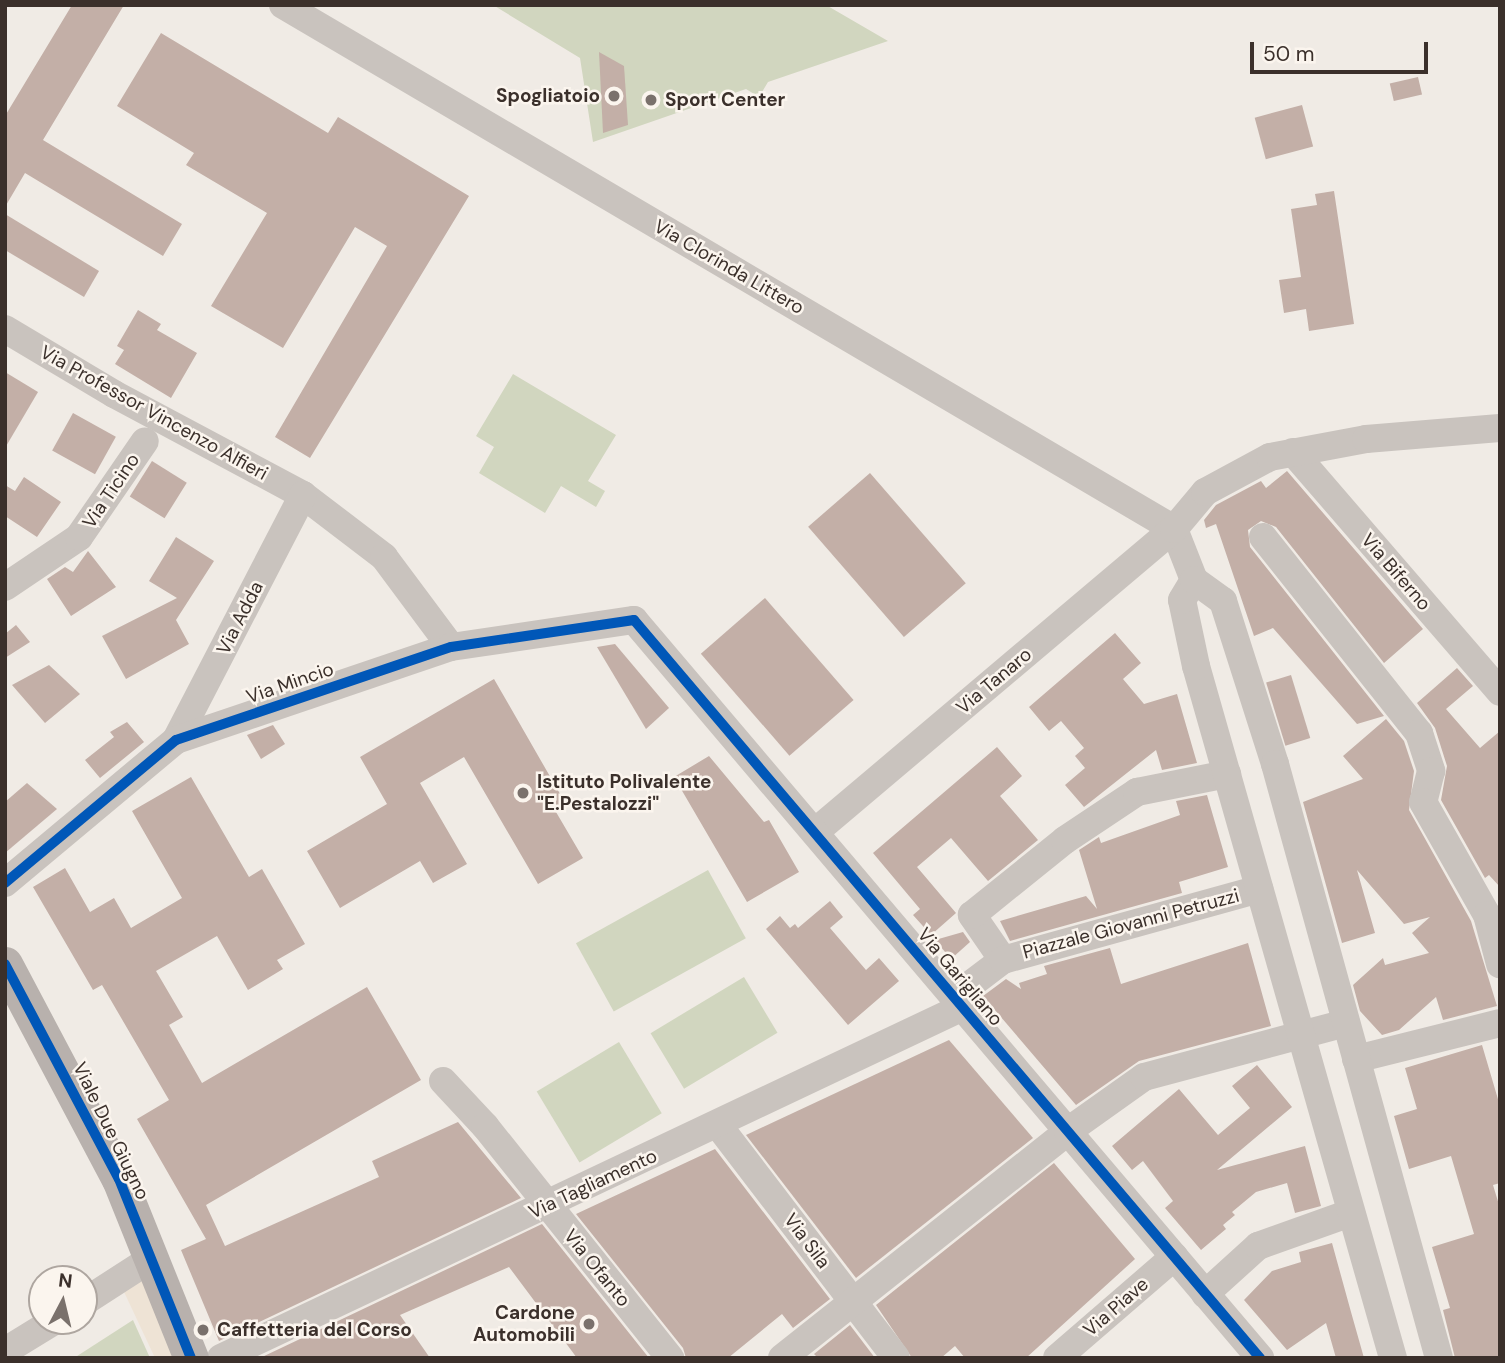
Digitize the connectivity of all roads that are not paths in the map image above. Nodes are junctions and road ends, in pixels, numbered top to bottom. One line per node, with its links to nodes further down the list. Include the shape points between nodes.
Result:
1 (284, 5): 7 (street, Via Clorinda Littero)
2 (5, 329): 6 (street, Via Professor Vincenzo Alfieri, via 114,394)
3 (1500, 428): 5 (street, Via Tanaro, via 1366,439)
4 (145, 441): 10 (street, Via Ticino, via 79,537)
5 (1293, 452): 7 (street, Via Tanaro, via 1270,457 1205,492); 13 (street, Via Biferno)
6 (303, 495): 12 (street, Via Professor Vincenzo Alfieri, via 384,557); 14 (street, Via Adda)
7 (1174, 529): 9 (street); 16 (street, Via Tanaro)
8 (1263, 537): 21 (street, via 1419,733 1431,771 1423,802 1487,915)
9 (1194, 580): 15 (street, via 1182,600); 23 (street, via 1223,601 1275,764)
10 (5, 587)
11 (634, 620): 12 (street, Via Mincio); 16 (street, Via Garigliano)
12 (451, 647): 14 (street, Via Mincio)
13 (1500, 692)
14 (176, 740): 17 (street, Via Mincio)
15 (1227, 774): 18 (street); 19 (street, via 1137,792 1065,840 972,915)
16 (815, 832): 22 (street, Via Garigliano)
17 (5, 883)
18 (1259, 889): 19 (street, Piazzale Giovanni Petruzzi); 25 (street)
19 (1003, 960): 22 (street, Via Tagliamento)
20 (5, 964): 33 (main road, Viale Due Giugno, via 119,1179)
21 (1500, 964)
22 (958, 1002): 28 (street, Via Tagliamento); 29 (street, Via Garigliano)
23 (1346, 1023): 25 (street); 26 (street)
24 (1500, 1023): 26 (street)
25 (1301, 1035): 29 (street, via 1144,1077); 31 (street)
26 (1356, 1059): 47 (street)
27 (443, 1082): 30 (street, Via Ofanto, via 485,1126)
28 (718, 1125): 30 (street, Via Tagliamento); 36 (street, Via Sila)
29 (1070, 1129): 32 (street, Via Garigliano); 36 (street)
30 (546, 1206): 40 (street, Via Tagliamento); 41 (street, Via Ofanto)
31 (1350, 1213): 35 (street, via 1258,1247); 46 (street)
32 (1174, 1257): 35 (street, Via Garigliano); 44 (street, Via Piave)
33 (149, 1260): 34 (street); 39 (main road, Viale Due Giugno)
34 (98, 1293)
35 (1205, 1294): 45 (street, Via Garigliano)
36 (853, 1301): 42 (street); 43 (street, Via Sila)
37 (31, 1335): 38 (street)
38 (5, 1351)
39 (191, 1358)
40 (221, 1358)
41 (670, 1358)
42 (782, 1358)
43 (896, 1358)
44 (1057, 1358)
45 (1260, 1358)
46 (1394, 1358)
47 (1439, 1358)

